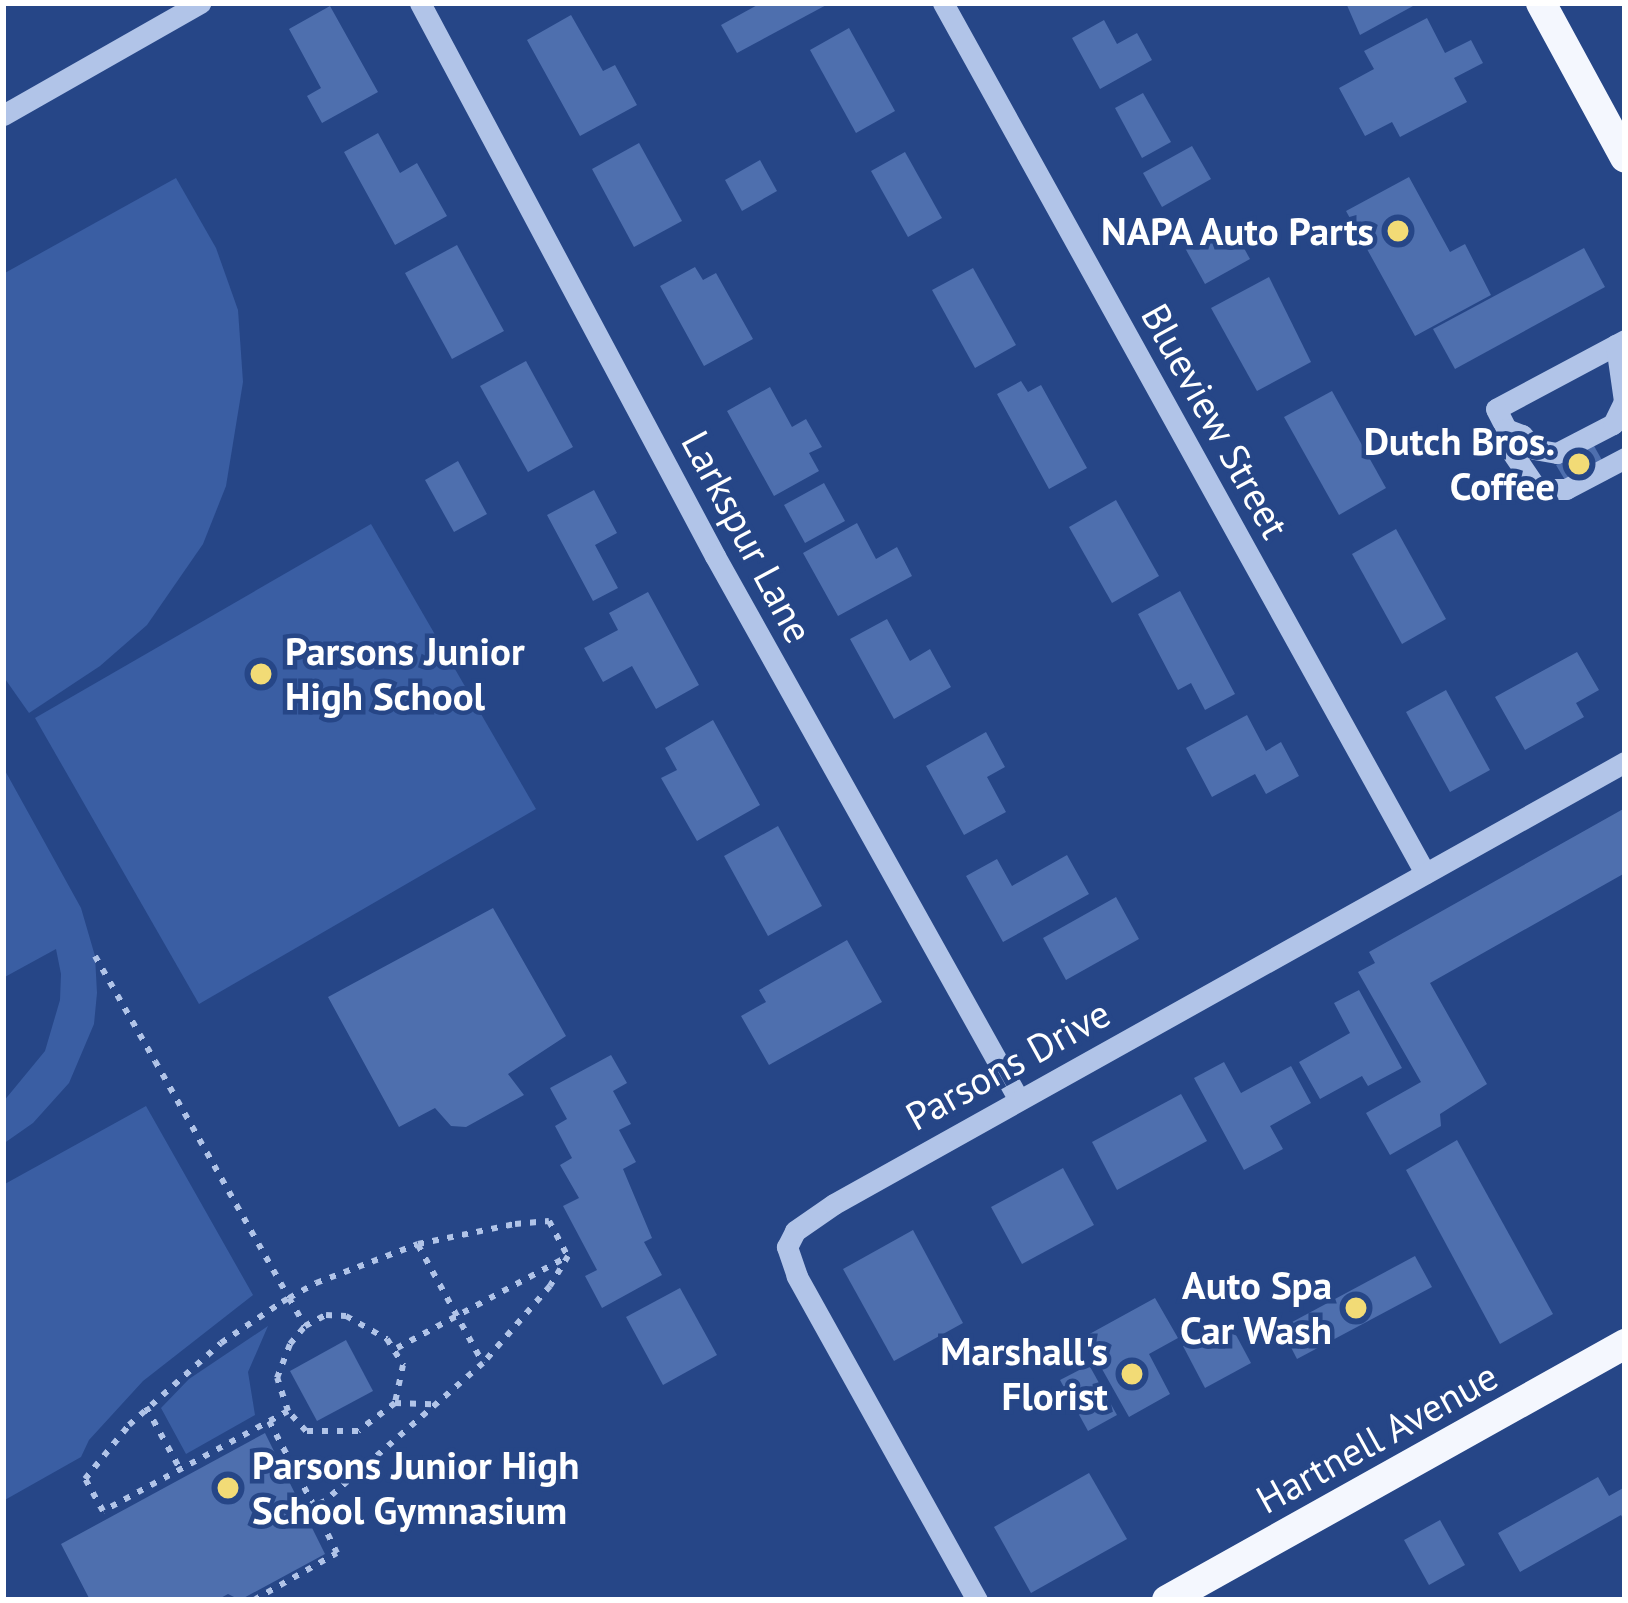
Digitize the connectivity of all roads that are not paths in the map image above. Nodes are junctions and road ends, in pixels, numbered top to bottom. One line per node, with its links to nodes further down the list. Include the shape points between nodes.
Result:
1 (200, 3): 5 (street)
2 (420, 3): 12 (street, Larkspur Lane, via 715,556)
3 (943, 3): 11 (street, Blueview Street)
4 (1541, 3): 6 (main road)
5 (3, 115)
6 (1625, 158)
7 (1620, 343): 8 (street, via 1496,410); 8 (street, via 1624,401 1612,424 1546,454)
8 (1506, 430): 9 (street, via 1505,442 1537,489 1566,489)
9 (1625, 458)
10 (1625, 762): 11 (street, Parsons Drive)
11 (1425, 873): 12 (street, Parsons Drive)
12 (1019, 1100): 14 (street, Parsons Drive, via 808,1219 787,1246)
13 (1625, 1343): 15 (main road, Hartnell Avenue)
14 (977, 1600)
15 (1167, 1600)

